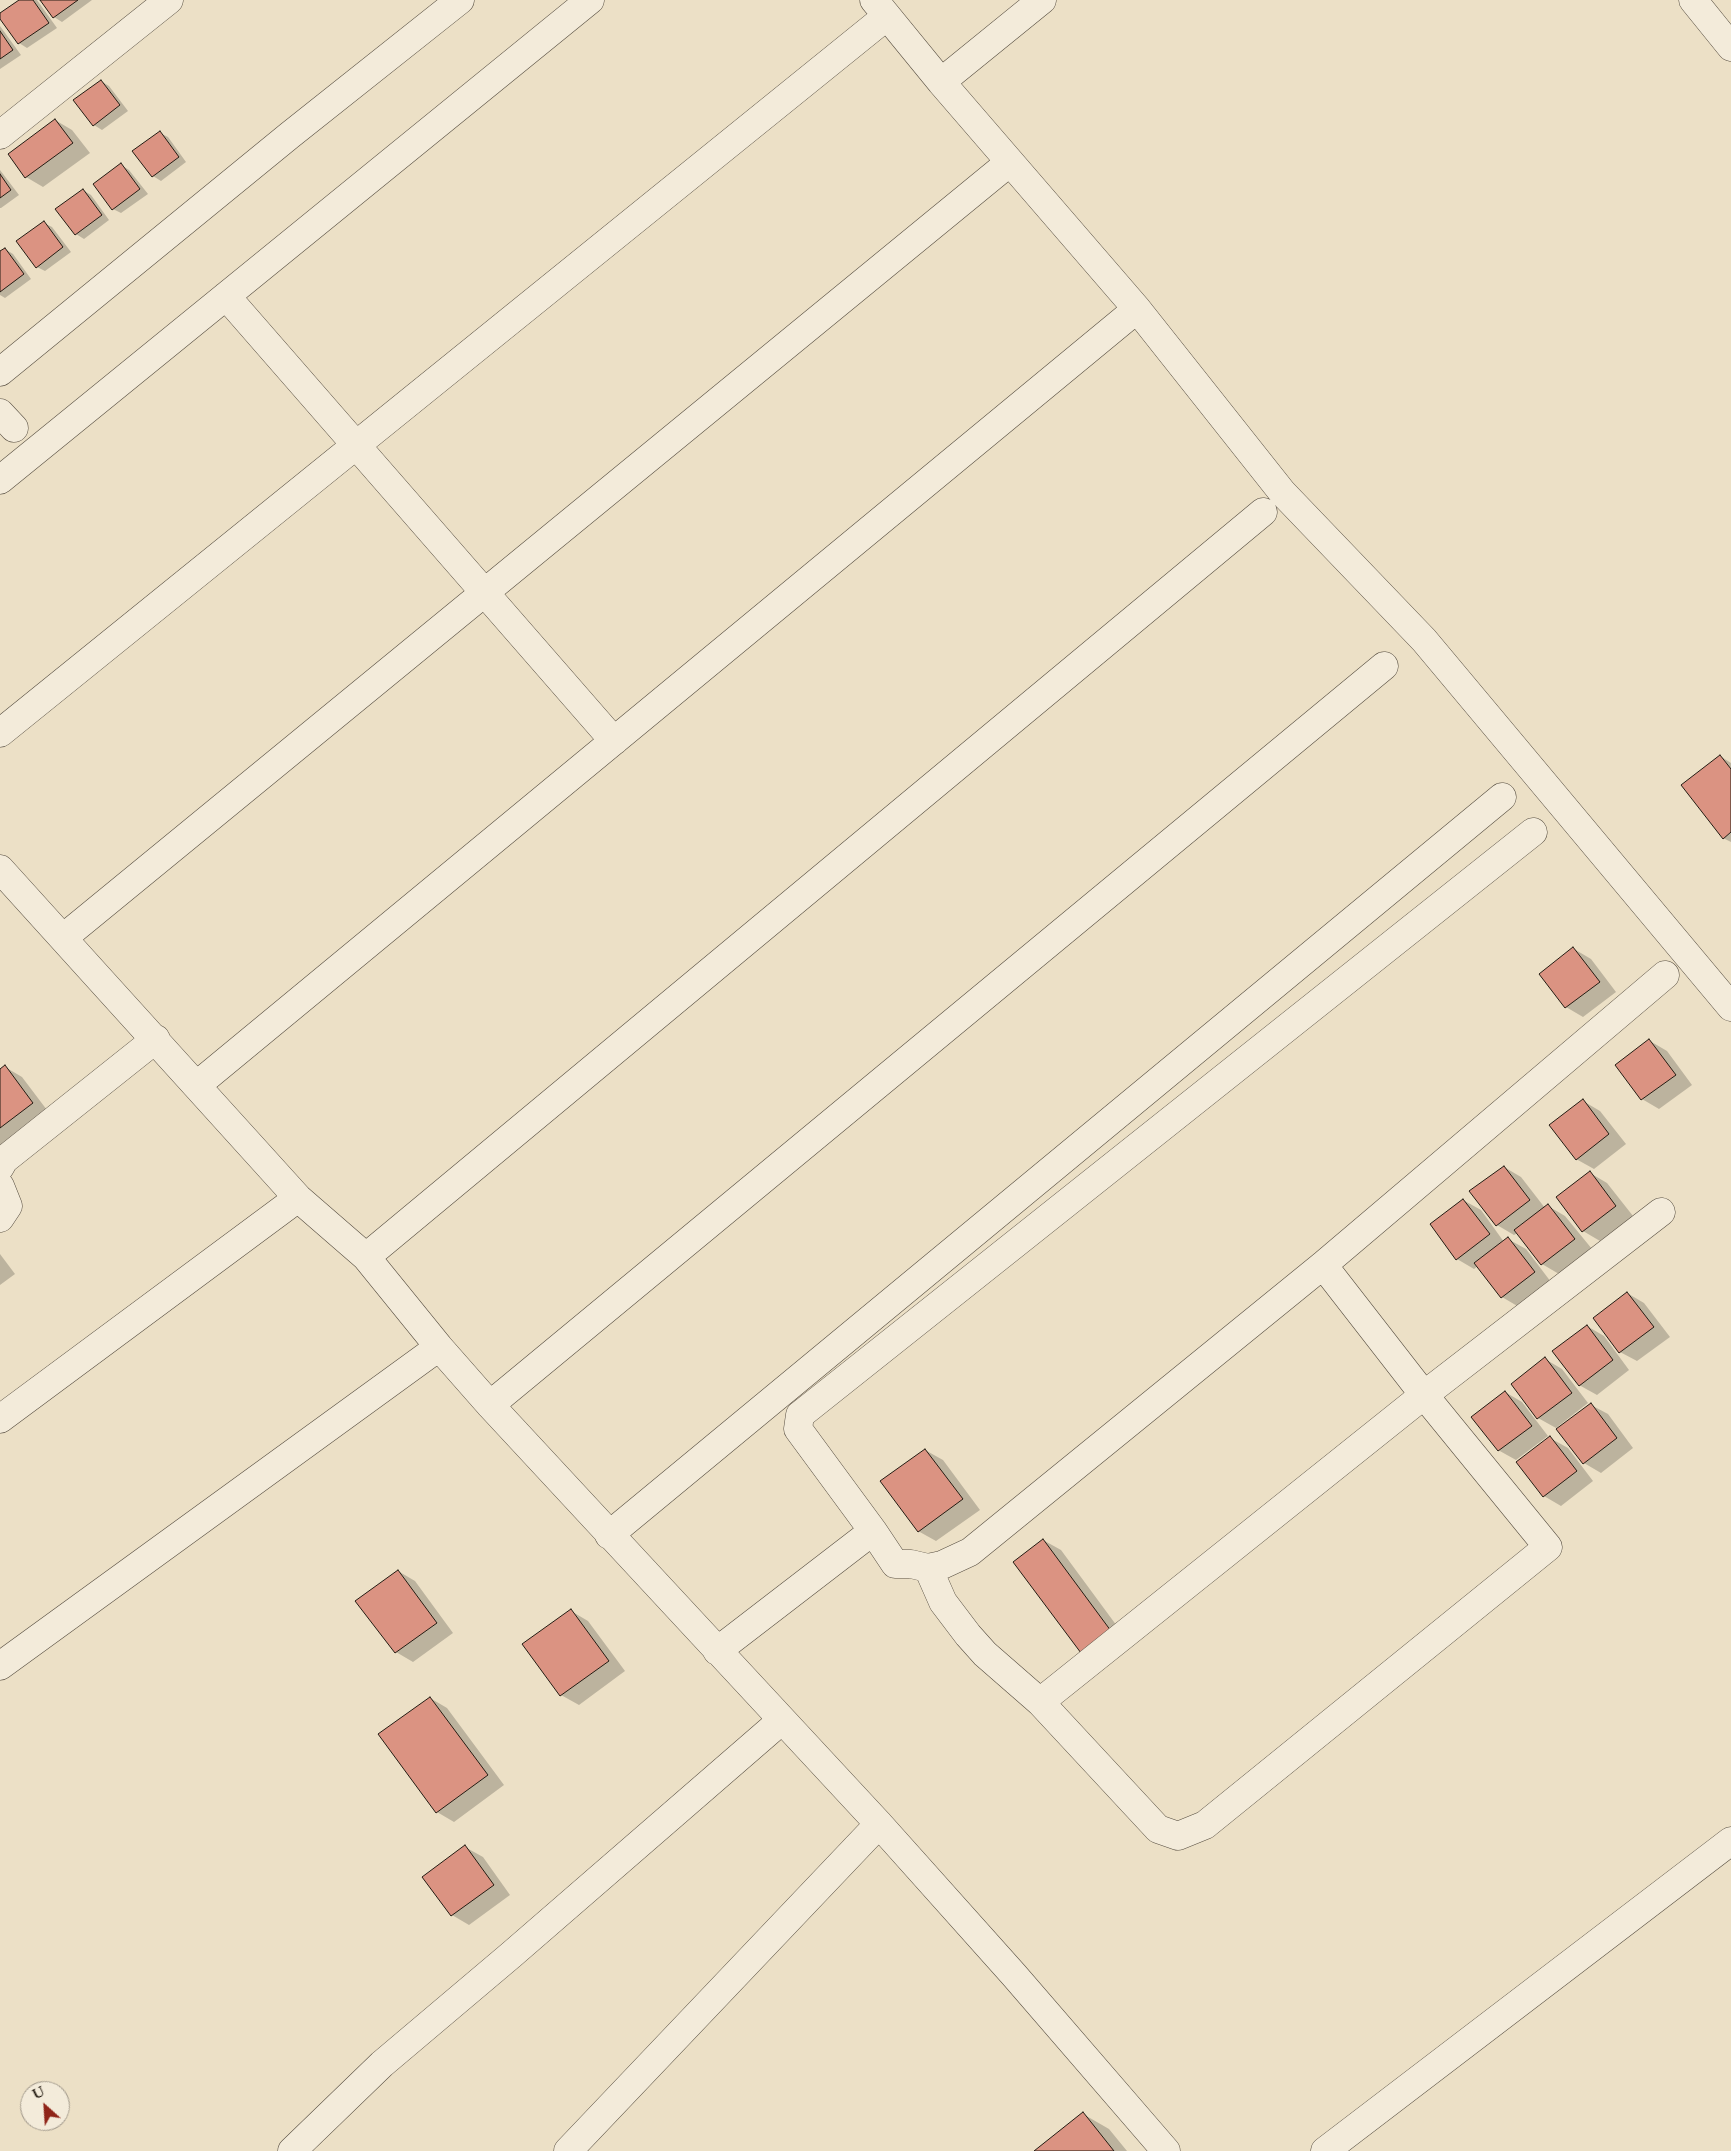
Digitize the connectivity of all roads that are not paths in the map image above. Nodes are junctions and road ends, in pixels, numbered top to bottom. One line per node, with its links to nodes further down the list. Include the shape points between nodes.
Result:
1 (169, 0): 9 (street)
2 (460, 0): 13 (street)
3 (590, 0): 11 (street)
4 (1042, 0): 8 (street)
5 (1693, 0): 7 (street)
6 (881, 8): 8 (street); 14 (street)
7 (1731, 47)
8 (941, 82): 10 (street)
9 (0, 135)
10 (1010, 162): 12 (street); 17 (street)
11 (226, 296): 14 (street); 15 (street)
12 (1137, 309): 20 (street); 26 (street, via 1282,492 1424,640)
13 (0, 372)
14 (355, 446): 17 (street); 19 (street)
15 (0, 480)
16 (1263, 512): 34 (street)
17 (484, 593): 20 (street); 24 (street)
18 (1384, 666): 38 (street)
19 (0, 733)
20 (614, 741): 28 (street)
21 (1502, 797): 41 (street)
22 (1533, 832): 40 (street, via 800,1415 798,1429)
23 (0, 869): 24 (street)
24 (63, 938): 27 (street)
25 (1665, 975): 35 (street)
26 (1731, 1007)
27 (156, 1039): 28 (street); 29 (street)
28 (197, 1085): 31 (street)
29 (0, 1166)
30 (0, 1186): 33 (street, via 8,1206)
31 (298, 1198): 34 (street); 39 (street)
32 (1661, 1212): 37 (street)
33 (0, 1218)
34 (366, 1257): 36 (street)
35 (1324, 1265): 37 (street); 42 (street, via 970,1552)
36 (439, 1347): 38 (street); 44 (street)
37 (1424, 1395): 45 (street); 45 (street, via 1548,1546 1205,1825 1178,1836 1158,1829)
38 (490, 1405): 41 (street)
39 (0, 1419)
40 (873, 1531): 42 (street, via 896,1564); 43 (street)
41 (609, 1535): 43 (street)
42 (928, 1568): 45 (street, via 943,1602 968,1635)
43 (717, 1651): 46 (street)
44 (0, 1666)
45 (1040, 1702)
46 (782, 1720): 47 (street); 49 (street, via 382,2064)
47 (879, 1824): 50 (street); 51 (street)
48 (1731, 1841): 52 (street)
49 (292, 2151)
50 (568, 2151)
51 (1166, 2151)
52 (1325, 2151)

